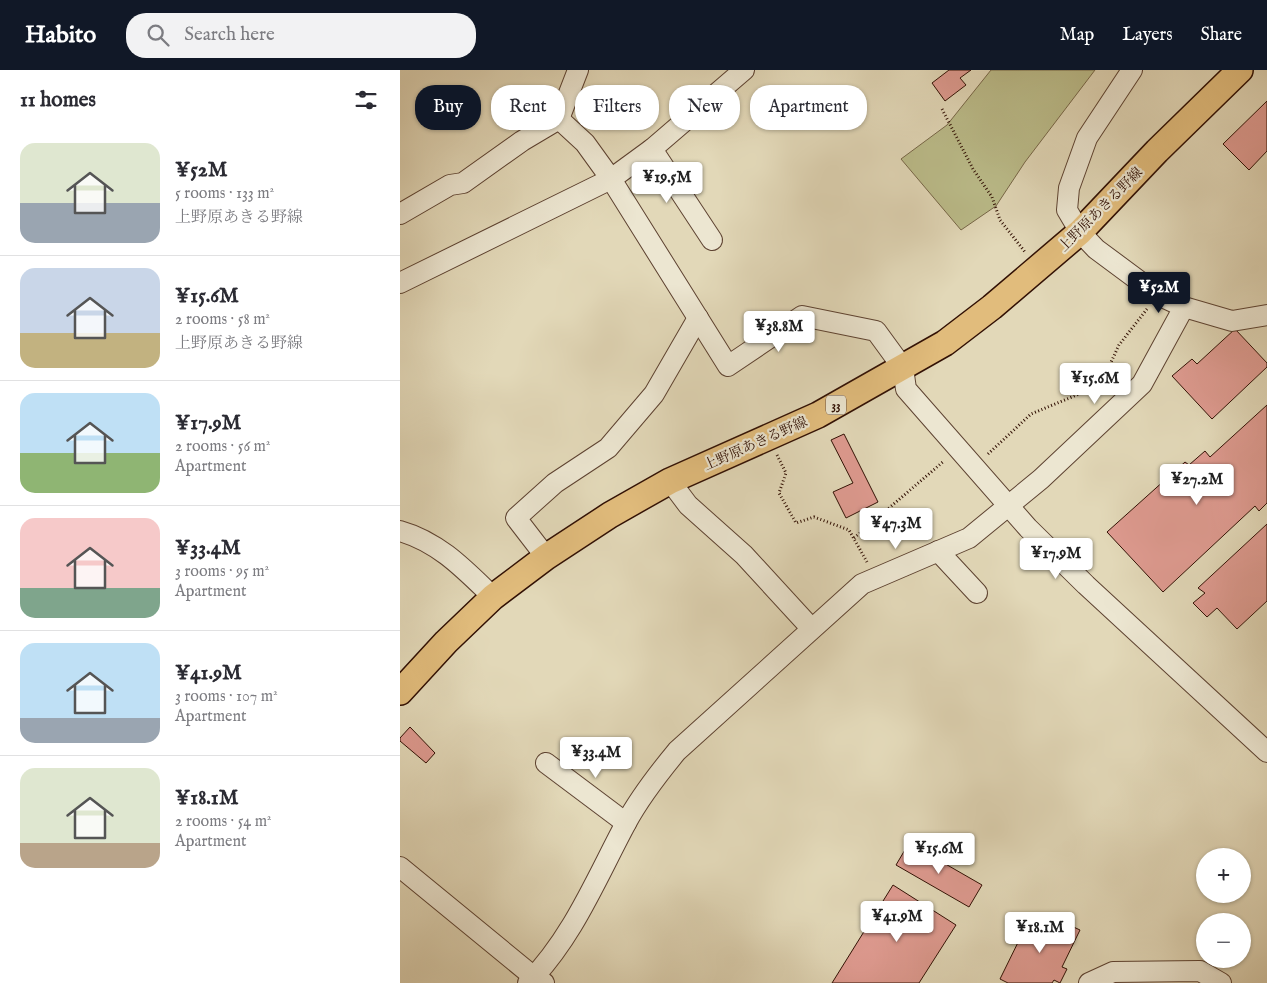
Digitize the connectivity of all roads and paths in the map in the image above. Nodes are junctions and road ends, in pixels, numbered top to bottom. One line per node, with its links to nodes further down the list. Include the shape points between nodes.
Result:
1 (578, 70): 5 (street)
2 (744, 70): 9 (street)
3 (1132, 70): 12 (street, via 1087,138 1069,188 1067,210)
4 (1240, 70): 12 (main road, 上野原あきる野線 / 33)
5 (565, 103)
6 (942, 109): 14 (path, via 973,169 992,197 1000,220)
7 (565, 124): 10 (street)
8 (539, 130): 11 (street, via 463,183 450,185)
9 (652, 148): 10 (street); 13 (street)
10 (611, 179): 15 (street); 19 (street)
11 (400, 214)
12 (1080, 232): 16 (street, via 1096,249); 20 (main road, 上野原あきる野線 / 33, via 965,328)
13 (712, 240)
14 (1022, 249)
15 (400, 283)
16 (1158, 295): 17 (street); 23 (path, via 1119,344 1106,373 1079,394 1031,414)
17 (1184, 307): 18 (street, via 1232,321); 25 (street, via 1142,384)
18 (1267, 315)
19 (698, 318): 20 (street, via 728,366 802,316 876,331); 29 (street, via 654,394 608,448 555,484 516,518)
20 (903, 368): 21 (main road, 上野原あきる野線 / 33, via 818,415); 22 (street, via 906,389)
21 (768, 436): 24 (main road, 上野原あきる野線 / 33); 27 (path, via 786,473 779,493 796,523 814,517 849,530)
22 (958, 449): 23 (street); 27 (path)
23 (974, 468): 25 (street)
24 (670, 481): 29 (main road, 上野原あきる野線 / 33); 33 (street, via 688,505 744,555)
25 (1008, 505): 28 (street, via 969,538); 35 (street, via 1086,585)
26 (400, 531): 32 (street, via 437,547)
27 (854, 538): 30 (path)
28 (938, 551): 30 (street); 31 (street)
29 (546, 557): 32 (main road, 上野原あきる野線 / 33)
30 (875, 578): 33 (street, via 862,584)
31 (977, 593)
32 (493, 597): 34 (main road, 上野原あきる野線 / 33)
33 (811, 628): 37 (street, via 677,751 652,781)
34 (400, 692)
35 (1267, 752)
36 (546, 763): 37 (street)
37 (626, 823): 39 (street, via 576,922)
38 (400, 867): 39 (street)
39 (535, 981)
40 (1089, 983): 41 (street, via 1112,972 1200,972)
41 (1221, 983)

